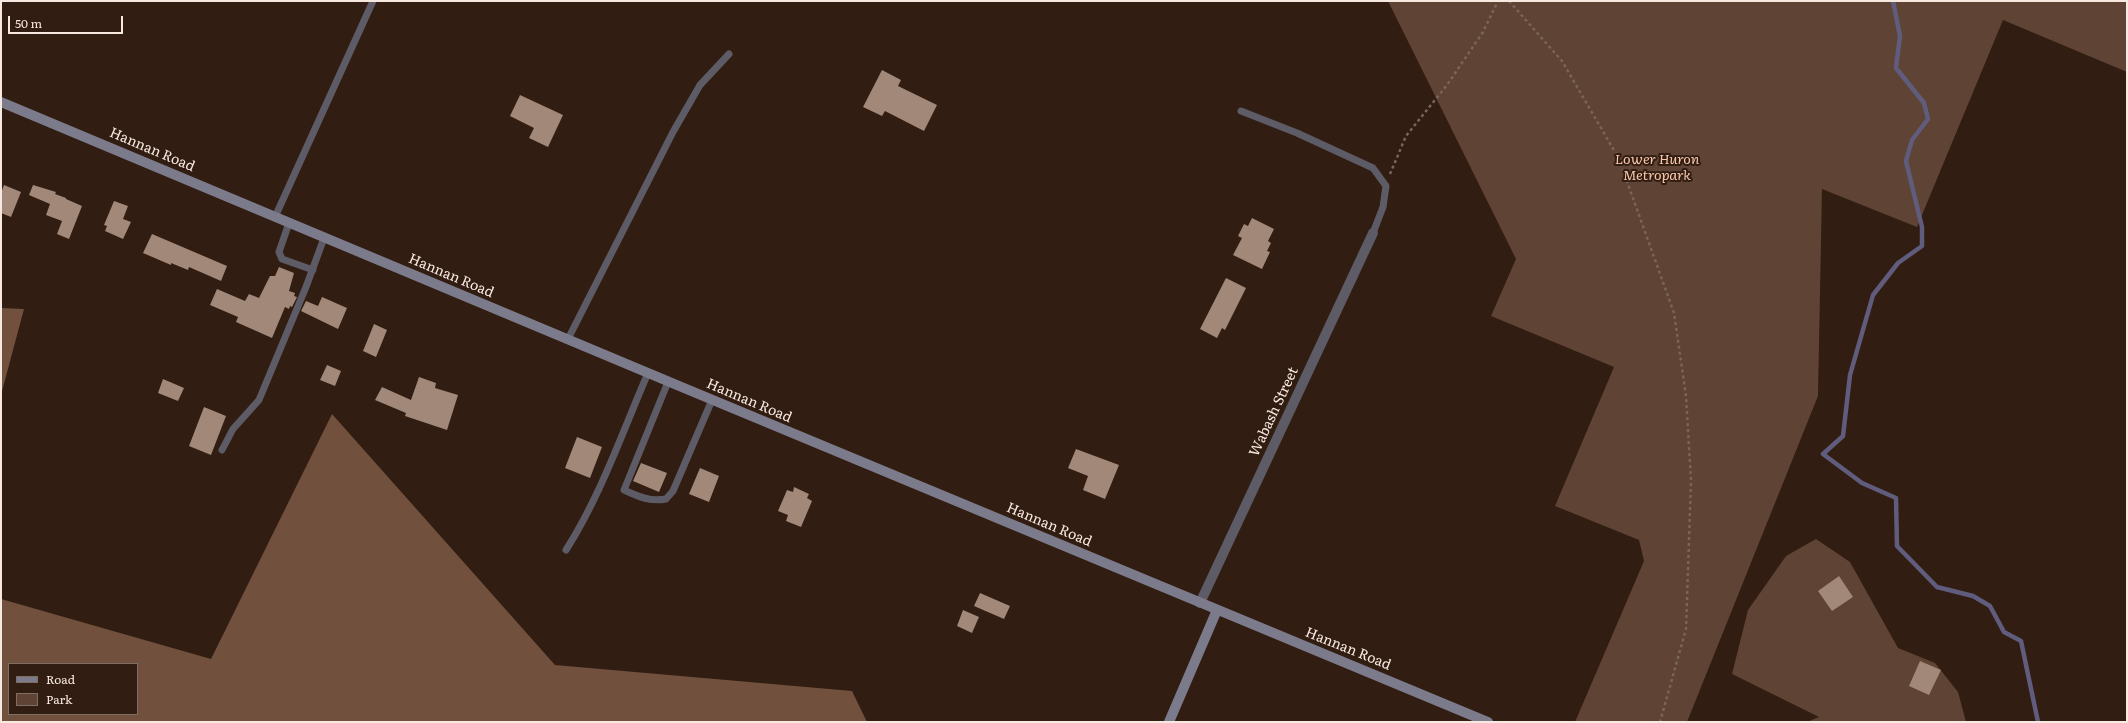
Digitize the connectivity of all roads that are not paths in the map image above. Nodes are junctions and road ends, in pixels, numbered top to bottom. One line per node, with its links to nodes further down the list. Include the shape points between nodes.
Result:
1 (373, 1): 5 (lane)
2 (729, 54): 10 (lane, via 700,86 673,132)
3 (1, 102): 5 (street, Hannan Road)
4 (1241, 111): 7 (lane, via 1297,133 1373,168 1386,186 1383,207)
5 (274, 217): 6 (street, Hannan Road)
6 (289, 223): 8 (street, Hannan Road); 9 (lane, via 279,252 282,259)
7 (1373, 233): 16 (street, Wabash Street)
8 (324, 238): 9 (lane); 10 (street, Hannan Road)
9 (313, 270): 14 (lane, via 259,400 233,429)
10 (568, 339): 11 (street, Hannan Road)
11 (648, 373): 12 (street, Hannan Road); 15 (lane, via 586,518)
12 (668, 382): 13 (street, Hannan Road); 13 (lane, via 624,490 638,496 655,501 666,499 673,491)
13 (712, 400): 16 (street, Hannan Road)
14 (222, 450)
15 (566, 550)
16 (1200, 603): 17 (street, Hannan Road)
17 (1217, 610): 18 (street); 19 (street, Hannan Road)
18 (1169, 722)
19 (1488, 722)

